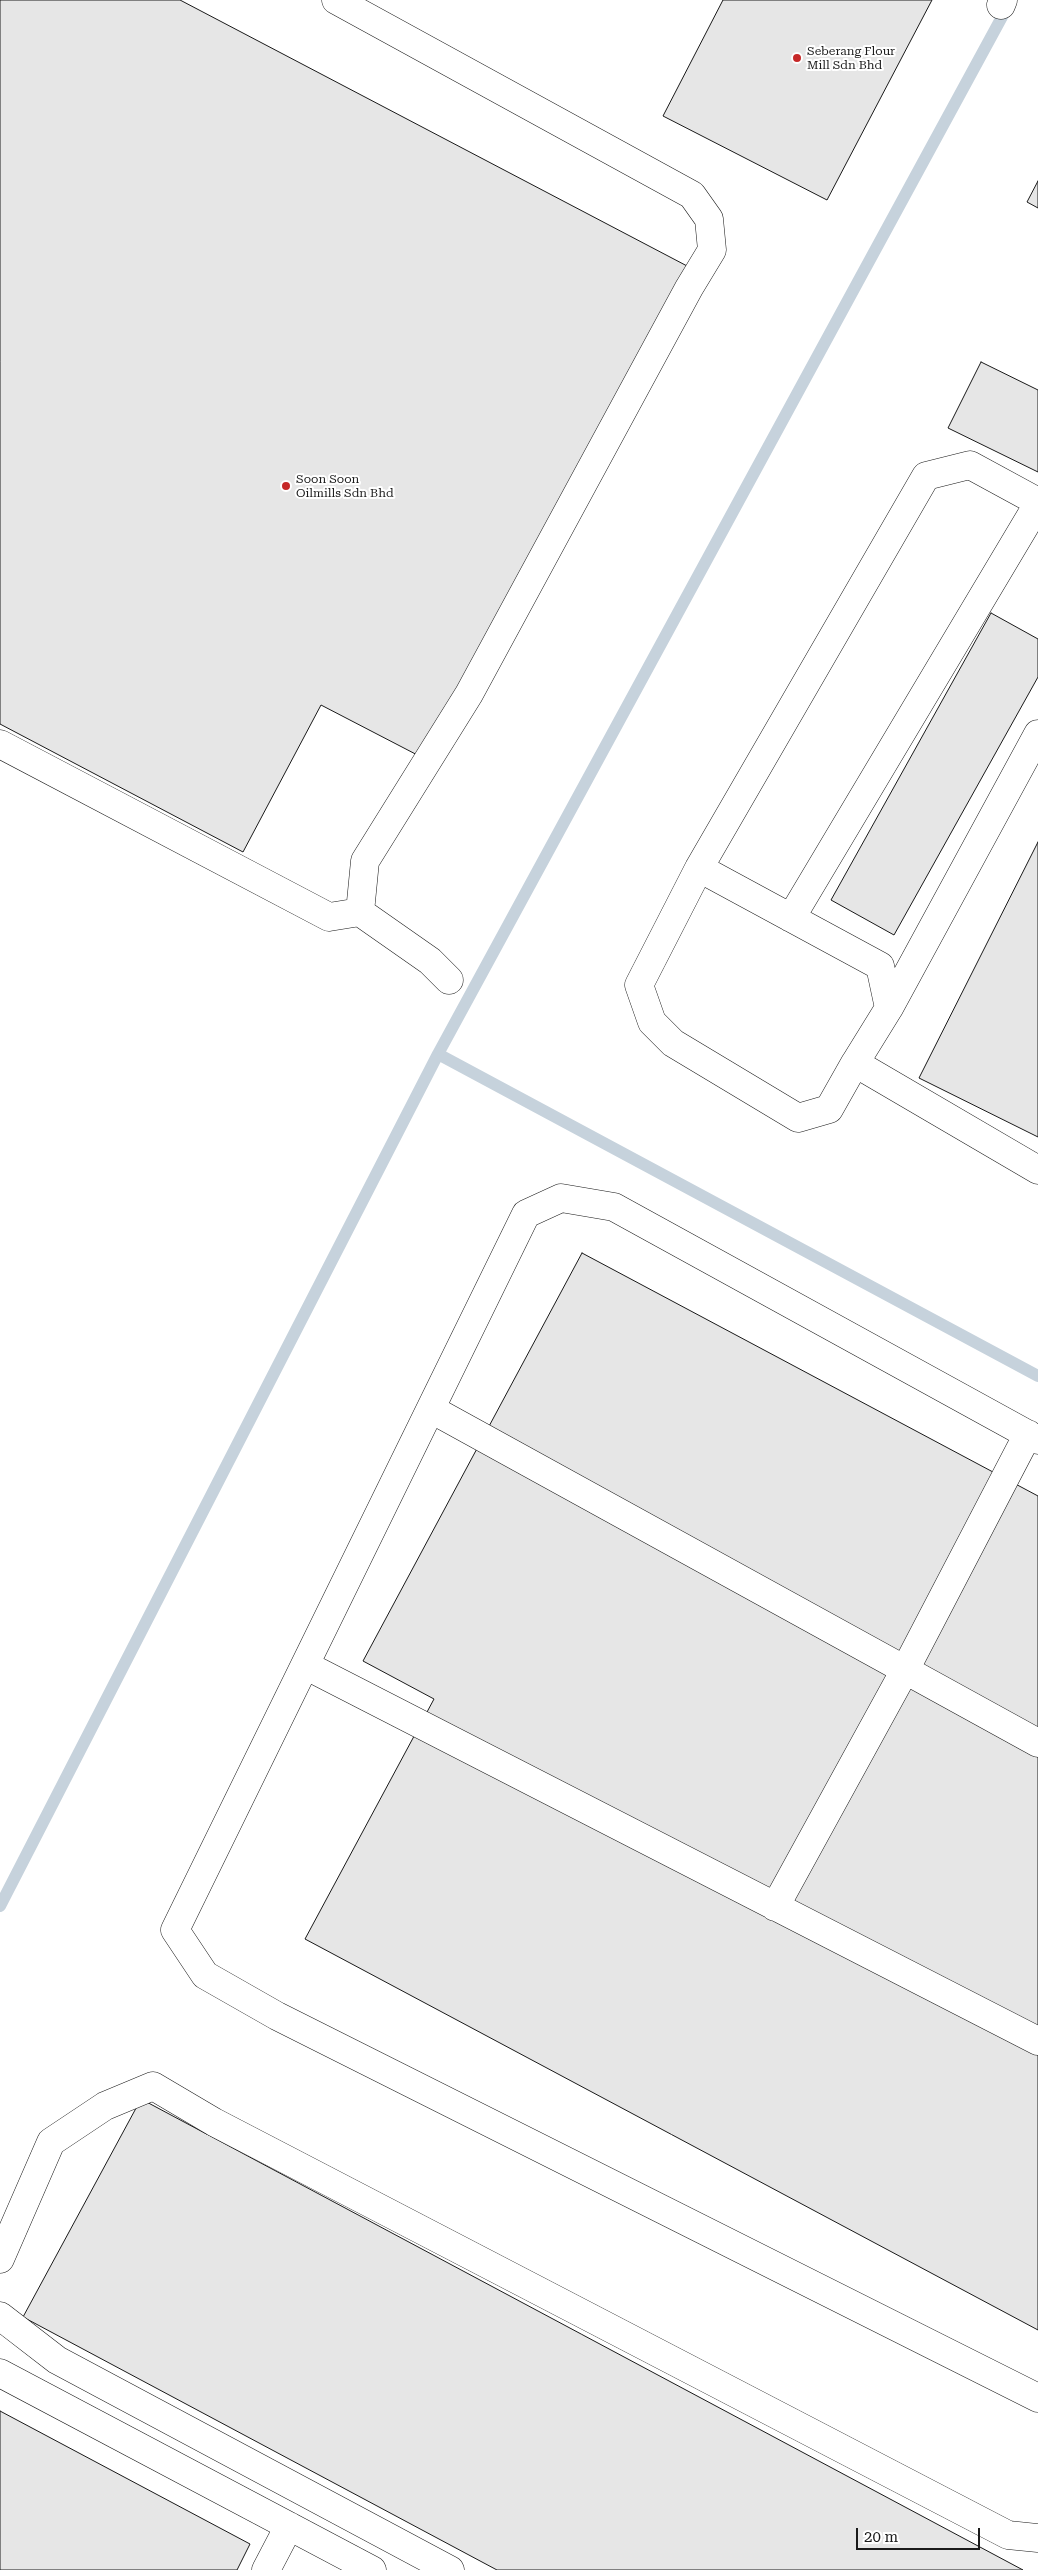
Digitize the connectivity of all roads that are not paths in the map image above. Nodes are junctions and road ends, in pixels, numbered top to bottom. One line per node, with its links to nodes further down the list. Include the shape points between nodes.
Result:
1 (336, 0): 6 (lane, via 692,195 710,219 712,250 468,694 365,861)
2 (1038, 503): 5 (lane, via 970,465 926,476); 7 (lane)
3 (1038, 734): 9 (lane)
4 (0, 744): 6 (lane, via 329,917)
5 (699, 868): 7 (lane); 10 (lane, via 638,985 652,1022 673,1043 798,1118 829,1109)
6 (360, 912): 8 (lane, via 430,961)
7 (791, 918): 9 (lane, via 880,966)
8 (449, 980)
9 (889, 1008): 10 (lane)
10 (855, 1063): 11 (lane)
11 (1038, 1170)
12 (431, 1409): 13 (lane, via 526,1214 561,1198 614,1207); 14 (lane); 15 (lane)
13 (1033, 1437): 15 (lane)
14 (305, 1665): 17 (lane); 22 (lane, via 175,1930 205,1975 277,2016)
15 (905, 1670): 16 (lane); 17 (lane)
16 (1038, 1743)
17 (775, 1906): 18 (lane)
18 (1038, 2042)
19 (0, 2259): 24 (lane, via 52,2142 105,2106 153,2086 214,2122 1008,2535)
20 (0, 2316): 27 (lane, via 57,2360)
21 (0, 2373): 23 (lane)
22 (1038, 2398)
23 (289, 2526): 25 (lane); 26 (lane)
24 (1038, 2538)
25 (266, 2570)
26 (372, 2570)
27 (450, 2570)

